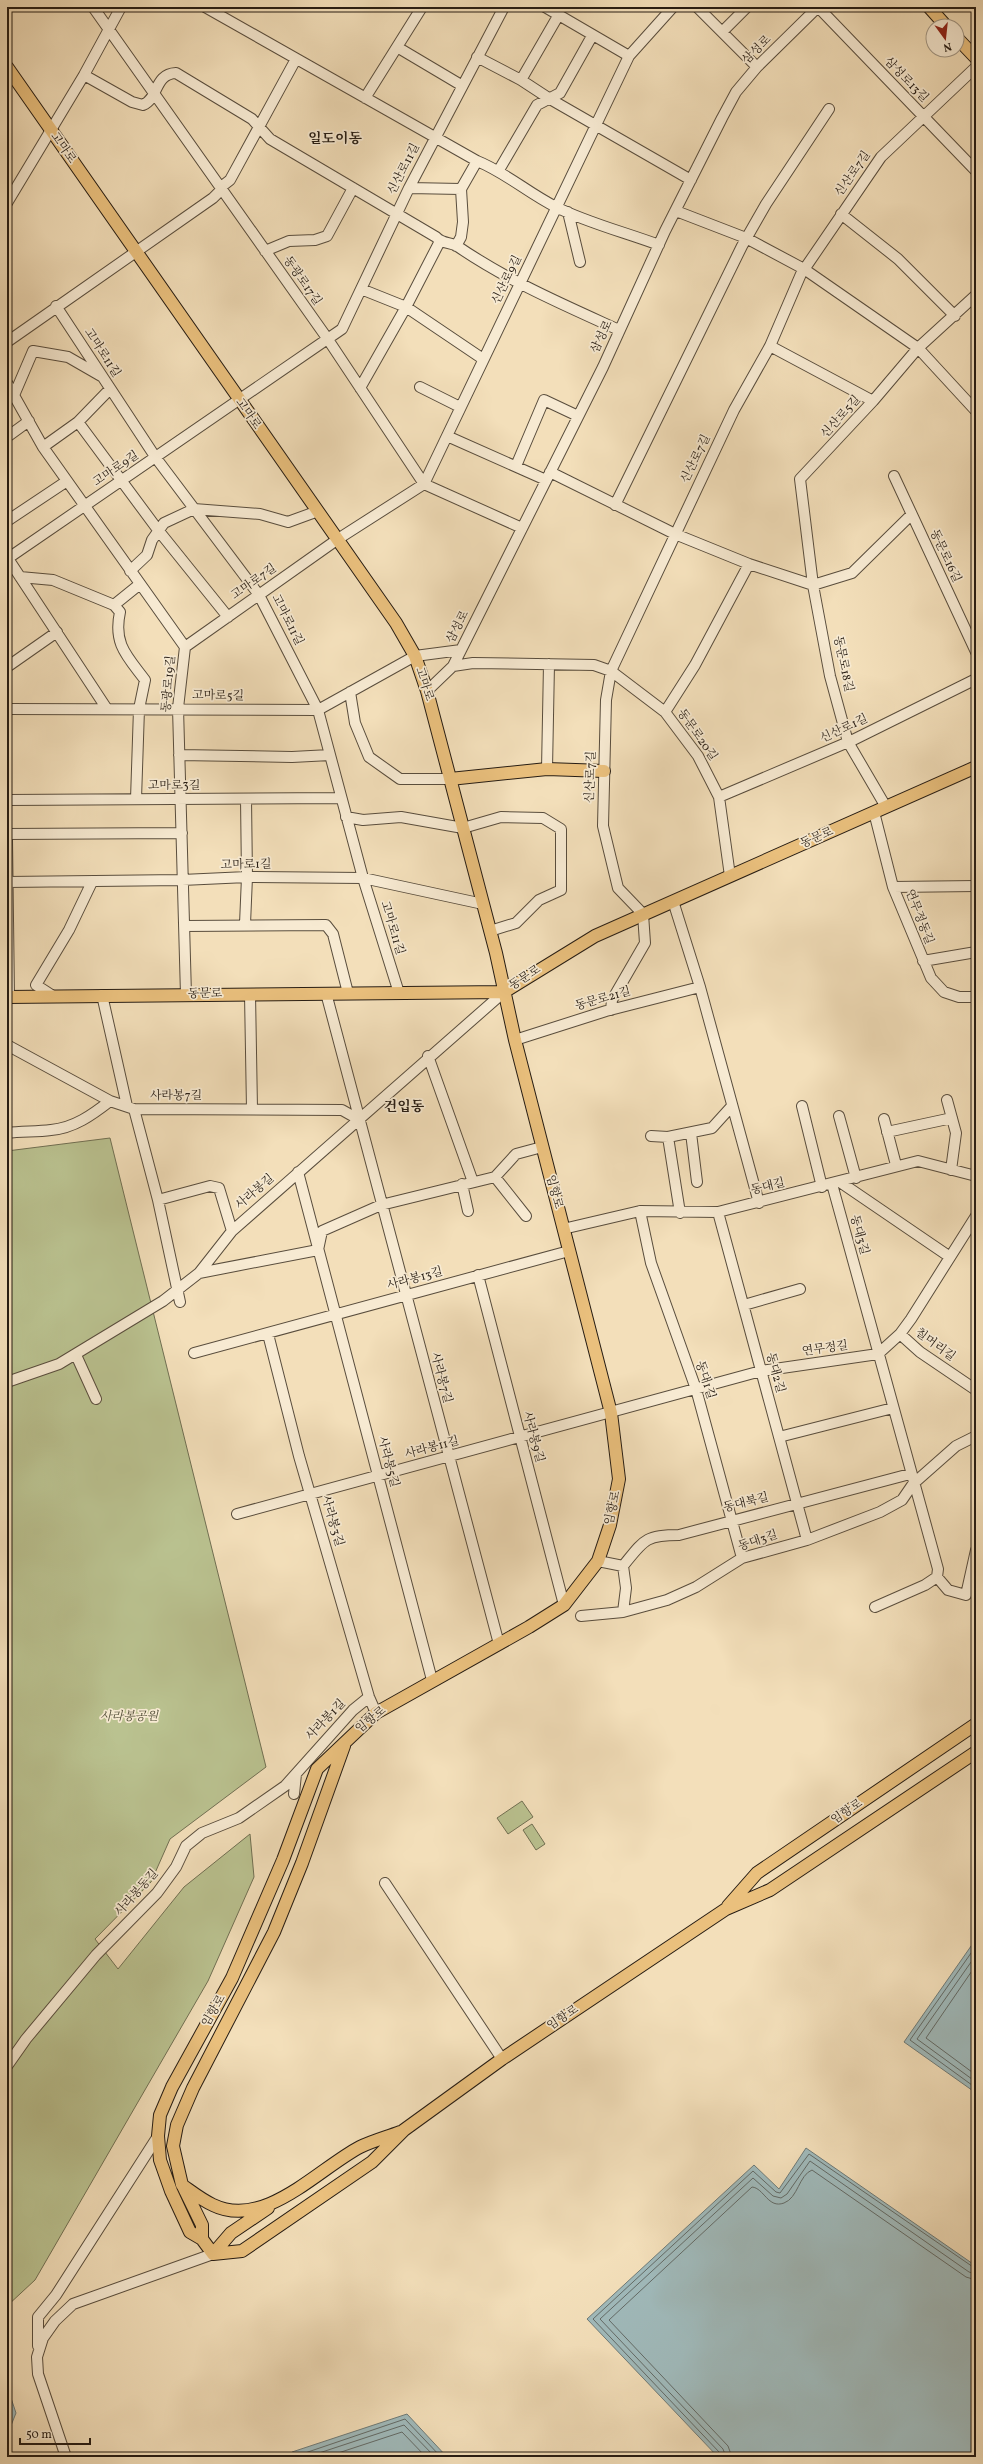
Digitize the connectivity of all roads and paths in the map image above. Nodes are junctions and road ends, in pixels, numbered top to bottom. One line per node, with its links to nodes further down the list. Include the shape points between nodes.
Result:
1 (93, 7): 14 (street, 동광로17길)
2 (121, 7): 14 (street)
3 (205, 7): 22 (street)
4 (422, 7): 18 (street)
5 (504, 7): 20 (street, 신산로11길)
6 (545, 7): 12 (street)
7 (673, 7): 19 (street, 신산로9길)
8 (698, 7): 15 (street)
9 (747, 7): 15 (street)
10 (818, 7): 24 (street, 삼성로); 33 (street, 삼성로13길)
11 (929, 7): 13 (main road)
12 (558, 16): 16 (street); 27 (street)
13 (939, 18)
14 (108, 29): 26 (street, via 110,31); 29 (street, 동광로17길)
15 (722, 32): 24 (street)
16 (592, 36): 19 (street); 31 (street, via 560,93)
17 (965, 46): 21 (main road)
18 (397, 48): 28 (street); 30 (street)
19 (629, 56): 34 (street, 신산로9길)
20 (477, 57): 27 (street); 28 (street, 신산로11길)
21 (976, 58)
22 (296, 59): 30 (street); 35 (street)
23 (7, 67): 36 (main road, 고마로)
24 (757, 67): 41 (street, 삼성로, via 736,92)
25 (976, 67): 33 (street, 신산로7길)
26 (84, 75): 29 (street, via 132,102 143,105 151,100); 36 (street)
27 (521, 80): 31 (street)
28 (461, 85): 37 (street, 신산로11길)
29 (153, 92): 35 (street, via 164,77 176,73 252,119); 42 (street, 동광로17길)
30 (365, 98): 37 (street)
31 (550, 99): 34 (street); 39 (street, via 537,105)
32 (829, 109): 52 (street)
33 (923, 116): 40 (street, 삼성로13길); 51 (street, 신산로7길, via 880,157)
34 (596, 126): 41 (street); 47 (street, 신산로9길)
35 (260, 127): 42 (street, via 230,180); 43 (street, via 270,138)
36 (50, 129): 46 (street); 56 (main road, 고마로)
37 (435, 136): 38 (street); 44 (street, 신산로11길)
38 (477, 161): 39 (street); 45 (street)
39 (499, 170): 47 (street, via 506,177)
40 (976, 171)
41 (691, 180): 48 (street, 삼성로)
42 (221, 188): 56 (street, via 213,198); 57 (street, 동광로17길)
43 (353, 188): 50 (street); 57 (street, via 327,236 315,240 289,241)
44 (409, 188): 45 (street); 50 (street, 신산로11길)
45 (461, 189): 55 (street, via 463,222 461,237)
46 (7, 203)
47 (557, 208): 49 (street); 60 (street, 신산로9길)
48 (676, 211): 52 (street); 54 (street, 삼성로)
49 (568, 212): 54 (street); 58 (street)
50 (396, 214): 53 (street); 61 (street, 신산로11길)
51 (841, 214): 59 (street, 신산로7길); 65 (street, via 898,259)
52 (746, 238): 59 (street); 95 (street)
53 (440, 241): 55 (street); 64 (street)
54 (659, 245): 66 (street, 삼성로)
55 (456, 246): 60 (street)
56 (137, 251): 63 (street); 78 (main road, 고마로)
57 (265, 251): 67 (street, 동광로17길)
58 (580, 262)
59 (804, 269): 69 (street, 신산로7길); 70 (street)
60 (519, 284): 66 (street); 71 (street, 신산로9길)
61 (361, 289): 64 (street); 67 (street, 신산로11길, via 342,329)
62 (976, 295): 65 (street, 신산로5길)
63 (56, 306): 68 (street); 72 (street, 고마로11길)
64 (406, 307): 71 (street); 75 (street)
65 (955, 316): 70 (street, 신산로5길)
66 (620, 330): 82 (street, 삼성로)
67 (327, 338): 75 (street, 동광로17길); 78 (street, 고마로9길)
68 (7, 342)
69 (770, 346): 79 (street); 103 (street, 신산로7길, via 734,410)
70 (918, 348): 79 (street, 신산로5길); 81 (street)
71 (483, 359): 80 (street, 신산로9길)
72 (103, 377): 76 (street, 고마로11길); 77 (street, via 68,357 32,351)
73 (7, 383): 77 (street, 동광로19길)
74 (420, 387): 80 (street)
75 (360, 388): 94 (street, 동광로17길)
76 (110, 389): 84 (street); 88 (street, 고마로11길)
77 (15, 393): 83 (street, 동광로19길)
78 (239, 400): 88 (street, 고마로9길); 98 (main road, 고마로)
79 (874, 401): 110 (street, 신산로5길, via 800,479)
80 (460, 407): 85 (street, 신산로9길)
81 (976, 411)
82 (578, 416): 89 (street, via 544,400); 90 (street, 삼성로)
83 (29, 421): 86 (street); 87 (street, 동광로19길)
84 (78, 422): 87 (street); 92 (street)
85 (447, 436): 89 (street); 94 (street, 신산로9길)
86 (7, 437)
87 (43, 447): 93 (street, 동광로19길)
88 (156, 458): 92 (street, 고마로9길); 97 (street, 고마로11길)
89 (516, 466): 90 (street)
90 (548, 476): 95 (street); 101 (street, 삼성로)
91 (894, 476): 99 (street, 동문로16길)
92 (122, 481): 96 (street, 고마로9길); 102 (street)
93 (67, 482): 96 (street, 동광로19길); 100 (street)
94 (424, 484): 101 (street); 104 (street)
95 (615, 505): 103 (street)
96 (84, 506): 105 (street, 고마로9길); 107 (street, 동광로19길)
97 (195, 509): 98 (street, via 260,514 288,522); 102 (street, via 164,523); 111 (street, 고마로11길)
98 (318, 511): 104 (main road, 고마로)
99 (911, 514): 110 (street, via 852,573); 117 (street, 동문로16길)
100 (7, 521)
101 (522, 528): 116 (street, 삼성로)
102 (158, 530): 107 (street, via 147,556); 113 (street)
103 (675, 534): 106 (street); 122 (street, 신산로7길)
104 (338, 539): 111 (street, 고마로7길); 118 (main road, 고마로, via 396,623)
105 (7, 558): 108 (street, 고마로9길)
106 (749, 564): 110 (street); 131 (street, via 695,666)
107 (130, 571): 109 (street, 동광로19길)
108 (20, 577): 112 (street, via 53,580); 114 (street, 고마로9길)
109 (140, 584): 112 (street); 115 (street, 동광로19길)
110 (813, 585): 132 (street, 동문로18길, via 830,676)
111 (259, 595): 113 (street, 고마로7길); 130 (street, 고마로11길)
112 (114, 605): 126 (street, via 120,612 117,635 123,650 145,680)
113 (228, 617): 115 (street, 고마로7길)
114 (57, 632): 120 (street); 129 (street, 고마로9길)
115 (185, 647): 127 (street, 동광로19길)
116 (461, 650): 118 (street); 121 (street, 삼성로)
117 (976, 652)
118 (414, 656): 124 (main road, 고마로); 125 (street)
119 (549, 664): 121 (street, 동문로20길, via 472,663); 122 (street, 동문로20길, via 594,665); 136 (street)
120 (7, 666)
121 (453, 666): 124 (street, 삼성로)
122 (611, 671): 131 (street, 동문로20길); 137 (street, 신산로7길, via 606,700)
123 (976, 679): 132 (street, 신산로1길)
124 (427, 691): 138 (main road, 고마로)
125 (350, 692): 130 (street); 138 (street, via 355,723 369,757 400,779)
126 (138, 708): 127 (street, 고마로5길); 129 (street, 고마로5길); 141 (street)
127 (178, 708): 130 (street, 고마로5길); 133 (street, 동광로19길)
128 (7, 709): 129 (street, 고마로5길)
129 (107, 709)
130 (318, 710): 134 (street, 고마로11길)
131 (665, 712): 139 (street, 동문로20길, via 698,756)
132 (848, 742): 139 (street, 신산로1길); 145 (street, 동문로18길)
133 (179, 755): 134 (street); 142 (street, 동광로19길)
134 (330, 755): 140 (street, 고마로11길)
135 (976, 767): 145 (main road, 동문로)
136 (547, 769): 137 (main road); 138 (main road)
137 (604, 771): 162 (street, 신산로7길, via 603,826 618,888)
138 (450, 779): 148 (main road, 고마로)
139 (720, 797): 152 (street, 동문로20길)
140 (341, 798): 143 (street, 고마로3길); 147 (street, 고마로11길)
141 (136, 799): 142 (street, 고마로3길); 144 (street, 고마로3길)
142 (180, 799): 143 (street, 고마로3길); 149 (street, 동광로19길)
143 (246, 799): 153 (street)
144 (7, 800)
145 (886, 807): 146 (main road, 동문로)
146 (874, 812): 152 (main road, 동문로); 159 (street, 연무정동길)
147 (346, 817): 148 (street, via 363,820 401,817); 154 (street, 고마로11길)
148 (463, 828): 161 (main road, 고마로); 165 (street, via 501,817 543,818 561,829 561,890 540,900 516,923)
149 (182, 833): 150 (street); 155 (street, 동광로19길)
150 (7, 834)
151 (7, 840): 156 (street)
152 (730, 876): 160 (main road, 동문로)
153 (247, 877): 154 (street, 고마로1길); 155 (street, 고마로1길); 163 (street)
154 (363, 878): 161 (street, 고마로1길); 172 (street, 고마로11길)
155 (182, 880): 157 (street, 고마로1길); 164 (street, 동광로19길)
156 (8, 882): 157 (street, 고마로1길); 177 (street)
157 (92, 882): 176 (street, via 36,985)
158 (976, 886): 159 (street)
159 (893, 887): 167 (street, 연무정동길)
160 (674, 901): 162 (main road, 동문로); 168 (street)
161 (483, 904): 165 (main road, 고마로)
162 (643, 914): 169 (main road, 동문로, via 584,942); 179 (street, via 645,942 612,1000)
163 (245, 924): 164 (street); 171 (street, via 326,925 333,934)
164 (184, 926): 173 (street, 동광로19길)
165 (490, 931): 169 (main road, 고마로)
166 (976, 952): 167 (street)
167 (923, 962): 178 (street, 연무정동길, via 936,986 944,992 959,997)
168 (700, 987): 179 (street, 동문로21길); 187 (street)
169 (504, 992): 172 (main road, 동문로); 180 (main road, 임항로); 182 (street, 사라봉길)
170 (326, 993): 171 (main road, 동문로); 174 (main road, 동문로); 191 (street, 사라봉7길)
171 (348, 993): 172 (main road, 동문로)
172 (399, 993)
173 (186, 994): 174 (main road, 동문로); 175 (main road, 동문로)
174 (250, 994): 188 (street)
175 (102, 995): 176 (main road, 동문로); 186 (street)
176 (53, 996): 177 (main road, 동문로)
177 (8, 997)
178 (976, 997)
179 (611, 1010): 180 (street, 동문로21길)
180 (515, 1040): 198 (main road, 임항로)
181 (7, 1045): 184 (street, 사라봉7길)
182 (428, 1056): 191 (street, 사라봉길); 205 (street)
183 (947, 1100): 190 (street)
184 (110, 1101): 186 (street, 사라봉7길); 194 (street, via 88,1117 68,1127)
185 (802, 1106): 208 (street, 동대3길)
186 (130, 1107): 188 (street, 사라봉7길); 209 (street)
187 (731, 1107): 195 (street, via 712,1128); 210 (street)
188 (252, 1109): 191 (street, 사라봉7길, via 342,1110)
189 (839, 1116): 204 (street)
190 (952, 1118): 193 (street); 200 (street, via 956,1132)
191 (358, 1119): 201 (street, 사라봉길); 211 (street, 사라봉7길)
192 (884, 1119): 193 (street)
193 (887, 1132): 199 (street)
194 (7, 1133)
195 (691, 1133): 197 (street); 206 (street)
196 (651, 1136): 197 (street)
197 (668, 1137): 215 (street)
198 (542, 1147): 203 (street, via 516,1154); 219 (main road, 임항로)
199 (896, 1165): 200 (street, 동대길, via 918,1161); 204 (street, 동대길)
200 (951, 1170): 202 (street, 동대길)
201 (298, 1172): 218 (street, 사라봉길); 220 (street, 사라봉5길)
202 (976, 1176)
203 (495, 1177): 205 (street); 216 (street)
204 (856, 1178): 208 (street, 동대길)
205 (473, 1182): 207 (street)
206 (697, 1182)
207 (462, 1184): 211 (street); 212 (street)
208 (832, 1184): 210 (street, 동대길); 222 (street); 234 (street, 동대3길)
209 (158, 1200): 218 (street, via 210,1186 219,1188); 226 (street)
210 (759, 1203): 214 (street, 동대길)
211 (381, 1205): 220 (street, via 322,1231); 227 (street, 사라봉7길)
212 (468, 1211)
213 (640, 1211): 215 (street, 동대길); 219 (street, 동대길); 238 (street, 동대1길, via 651,1263)
214 (718, 1212): 215 (street, 동대길); 229 (street, 동대2길)
215 (680, 1213)
216 (526, 1216)
217 (976, 1216): 222 (street)
218 (232, 1230): 223 (street, 사라봉길)
219 (563, 1230): 221 (main road, 임항로)
220 (318, 1250): 223 (street); 230 (street, 사라봉5길)
221 (569, 1251): 224 (street, 사라봉13길); 242 (main road, 임항로)
222 (950, 1257): 232 (street)
223 (198, 1273): 226 (street, 사라봉길)
224 (478, 1275): 227 (street, 사라봉13길); 244 (street, 사라봉9길)
225 (800, 1290): 229 (street)
226 (178, 1291): 228 (street); 235 (street, 사라봉길)
227 (405, 1295): 230 (street, 사라봉13길); 246 (street, 사라봉7길)
228 (180, 1302)
229 (744, 1305): 236 (street, 동대2길)
230 (335, 1314): 231 (street, 사라봉13길); 247 (street, 사라봉5길)
231 (268, 1334): 233 (street, 사라봉13길); 249 (street, 사라봉3길)
232 (900, 1334): 234 (street); 239 (street, 칠머리길, via 920,1352)
233 (194, 1353)
234 (878, 1354): 236 (street, 연무정길); 241 (street, 동대3길)
235 (76, 1356): 237 (street, 사라봉길, via 39,1373); 240 (street)
236 (762, 1371): 238 (street, 연무정길); 245 (street, 동대2길)
237 (7, 1382)
238 (696, 1389): 242 (street, 연무정길); 252 (street, 동대1길)
239 (976, 1390)
240 (96, 1399)
241 (893, 1408): 245 (street); 248 (street, 동대3길)
242 (611, 1413): 244 (street, 사라봉11길); 256 (main road, 임항로, via 619,1479 610,1524)
243 (976, 1436): 248 (street, via 956,1446)
244 (520, 1437): 246 (street, 사라봉11길); 259 (street, 사라봉9길)
245 (779, 1437): 250 (street, 동대2길)
246 (449, 1457): 247 (street, 사라봉11길); 263 (street, 사라봉7길)
247 (378, 1475): 249 (street, 사라봉11길); 264 (street, 사라봉5길)
248 (912, 1479): 250 (street, 동대북길); 253 (street, 동대3길, via 902,1500 880,1512); 258 (street, 동대3길, via 938,1569)
249 (310, 1494): 251 (street, 사라봉11길); 265 (street, 사라봉3길)
250 (797, 1504): 252 (street, 동대북길); 253 (street, 동대2길)
251 (237, 1514)
252 (732, 1520): 255 (street, 동대1길); 257 (street, 동대북길, via 679,1535 654,1535 638,1547)
253 (807, 1540): 255 (street, 동대3길)
254 (976, 1550): 258 (street, via 966,1595 948,1590)
255 (742, 1558): 261 (street, 동대3길, via 696,1587 667,1600)
256 (598, 1560): 257 (street); 259 (main road, 임항로)
257 (623, 1566): 261 (street, via 626,1588)
258 (937, 1577): 260 (street)
259 (564, 1604): 263 (main road, 임항로)
260 (875, 1607)
261 (623, 1612): 262 (street, 동대3길)
262 (581, 1616)
263 (499, 1644): 264 (main road, 임항로)
264 (432, 1680): 266 (main road, 임항로)
265 (369, 1697): 266 (street, 사라봉3길); 270 (street, 사라봉1길, via 353,1710)
266 (376, 1713): 268 (main road, 임항로)
267 (976, 1724): 274 (main road, 임항로, via 757,1873)
268 (345, 1743): 278 (main road, 임항로, via 317,1769 283,1860 232,1978 172,2087 160,2116); 279 (main road, 임항로, via 274,1932 196,2081 177,2125 173,2146)
269 (976, 1752): 274 (main road, 임항로, via 770,1890)
270 (304, 1763): 271 (street, 사라봉동길)
271 (296, 1774): 272 (street); 276 (street, 사라봉동길, via 285,1786 239,1818 202,1833 186,1846 176,1867 158,1893 96,1955 26,2039)
272 (294, 1794)
273 (385, 1883): 275 (street)
274 (726, 1909): 275 (main road, 임항로)
275 (502, 2059): 277 (main road, 임항로)
276 (7, 2066)
277 (404, 2130): 280 (main road, 임항로, via 360,2147); 282 (main road, 임항로, via 372,2162 242,2251)
278 (158, 2136): 281 (main road, 임항로, via 160,2160 171,2192 190,2232); 283 (street, via 56,2296 38,2317)
279 (182, 2185): 280 (main road, 임항로, via 213,2206 226,2210 249,2210); 281 (main road, 임항로, via 202,2225)
280 (275, 2203): 282 (main road, 임항로, via 231,2233)
281 (202, 2239): 282 (main road, 임항로)
282 (212, 2254): 283 (street, via 73,2304 54,2321 43,2338)
283 (37, 2357): 284 (street, via 38,2374)
284 (66, 2457)

